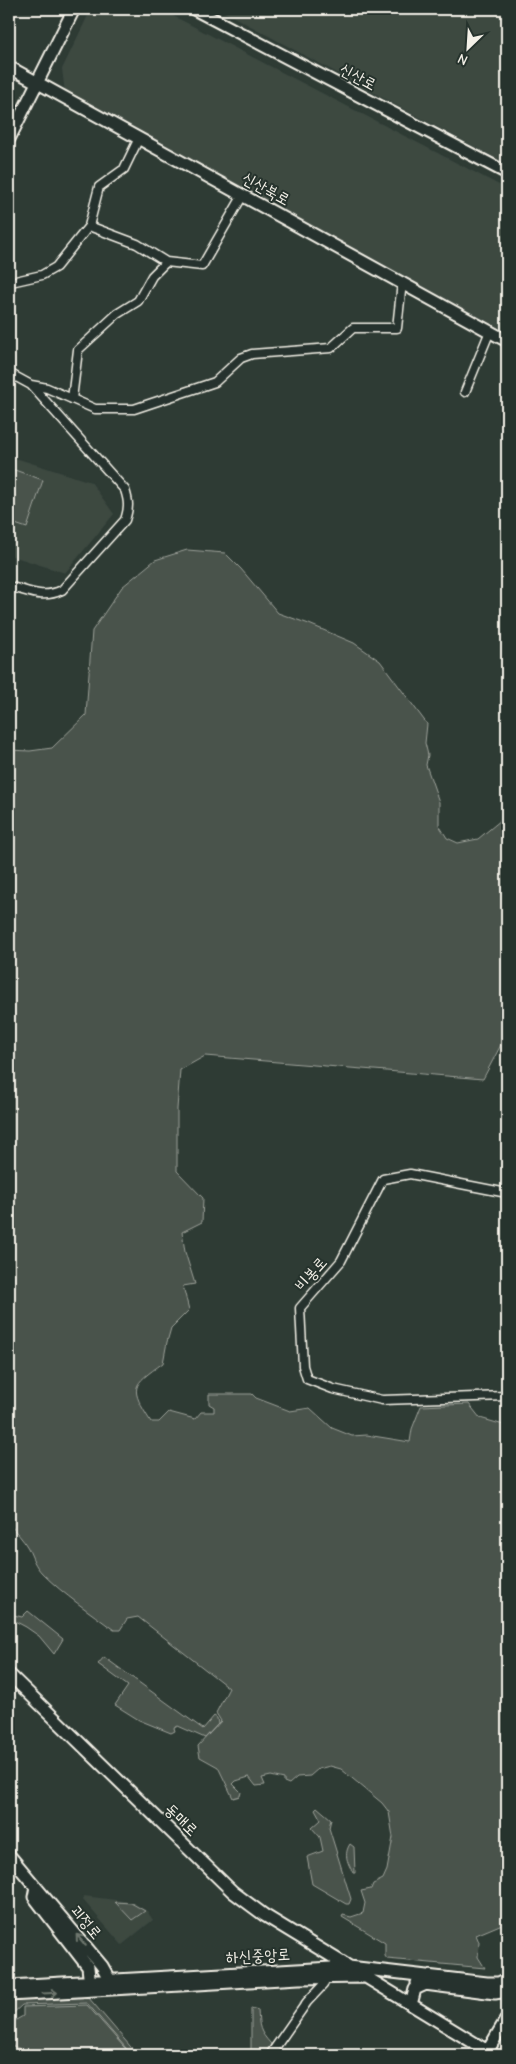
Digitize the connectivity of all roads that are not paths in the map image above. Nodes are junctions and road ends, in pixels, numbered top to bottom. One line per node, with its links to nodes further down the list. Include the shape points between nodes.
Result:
1 (74, 9): 4 (street)
2 (194, 9): 7 (street, 신산로)
3 (9, 67): 4 (street, 신산북로)
4 (36, 82): 5 (street, 신산북로); 6 (street)
5 (139, 138): 8 (street, 신산북로); 9 (street, via 124,170 99,187)
6 (9, 139)
7 (507, 173)
8 (243, 195): 10 (street, via 202,266); 11 (street, 신산북로)
9 (89, 226): 10 (street, via 137,244); 12 (street, via 56,267)
10 (166, 262): 18 (street, via 152,276 138,301 117,314 78,350)
11 (402, 282): 13 (street, 신산북로); 18 (street, via 397,328 353,328 331,348 252,354 241,358 215,382 134,410 95,409)
12 (9, 285)
13 (490, 331): 14 (street, 신산북로); 17 (street)
14 (507, 341)
15 (9, 373): 16 (street)
16 (31, 385): 18 (street); 19 (street, via 125,490 129,510 125,520 62,590 43,596)
17 (465, 392)
18 (72, 399)
19 (12, 587)
20 (507, 1193): 21 (street, 비봉로, via 410,1174 382,1178 341,1261 300,1308 303,1366 307,1379 333,1389 382,1400)
21 (507, 1396)
22 (9, 1674): 25 (street, 동매로, via 233,1892)
23 (9, 1855): 24 (street, 괴정로)
24 (36, 1887): 29 (street, 괴정로, one-way to 24, via 102,1966); 32 (street, 괴정로, via 34,1897 88,1967)
25 (349, 1967): 26 (street, 동매로); 28 (street, 하신중앙로, via 487,1983); 29 (street, 하신중앙로)
26 (366, 1977): 27 (street, 하신중앙로); 30 (street, 하신중앙로); 35 (street)
27 (326, 1978): 29 (street, 하신중앙로); 38 (street)
28 (507, 1979)
29 (112, 1984): 32 (street, 하신중앙로)
30 (426, 1984): 33 (street, 하신중앙로, via 487,1992); 35 (street, via 415,1989)
31 (9, 1986): 32 (street, 하신중앙로)
32 (90, 1986): 34 (street, 하신중앙로, one-way to 32)
33 (507, 1991)
34 (9, 1995)
35 (410, 2005): 37 (street)
36 (507, 2018): 37 (street)
37 (490, 2053)
38 (270, 2055)

